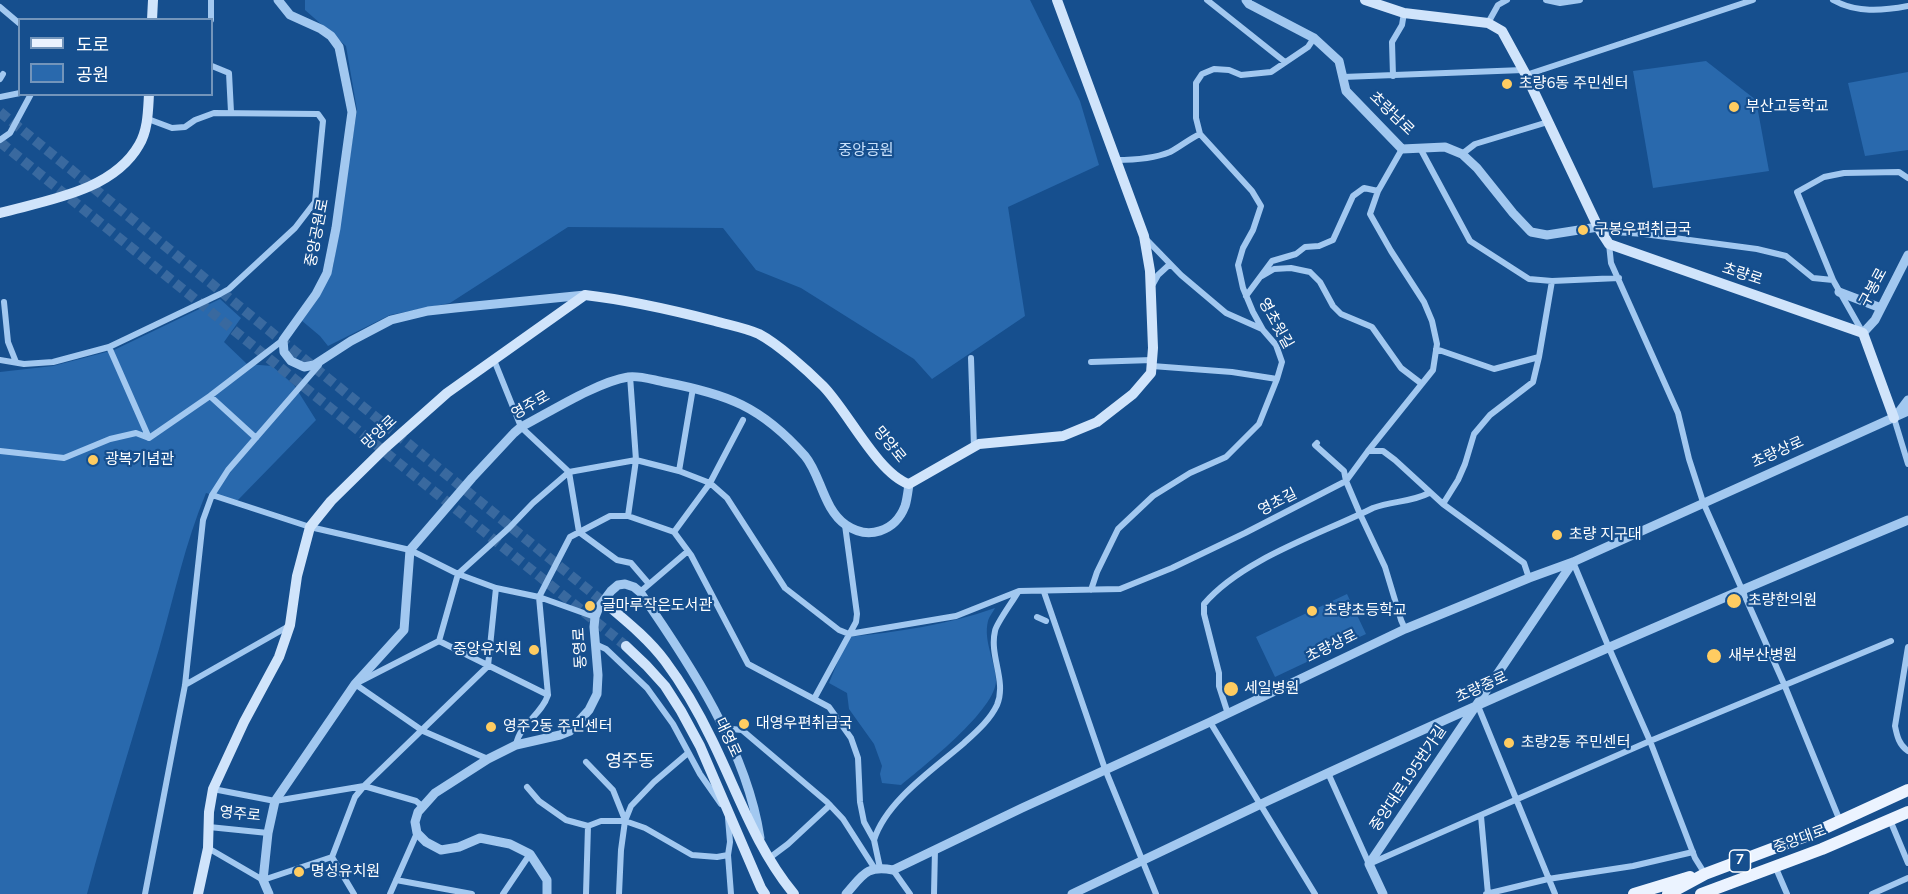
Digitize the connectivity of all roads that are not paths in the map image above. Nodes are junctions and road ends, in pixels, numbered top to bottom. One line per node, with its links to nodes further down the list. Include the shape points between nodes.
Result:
1 (153, 0): 20 (main road)
2 (212, 0): 21 (street)
3 (278, 0): 63 (street, 중앙공원로, via 290,15 321,29 339,47 352,112 327,273)
4 (1058, 0): 42 (main road)
5 (1207, 0): 25 (street)
6 (1246, 0): 24 (street, 초량남로)
7 (1365, 0): 19 (main road)
8 (1491, 0): 15 (street)
9 (1507, 0): 15 (street)
10 (1546, 0): 11 (street)
11 (1580, 0)
12 (1753, 0): 27 (street)
13 (1833, 0): 18 (street, via 1857,10)
14 (1897, 0): 18 (street)
15 (1498, 4): 23 (street)
16 (1908, 6): 18 (street)
17 (0, 7): 22 (street)
18 (1894, 9)
19 (1404, 14): 23 (main road); 28 (street, via 1392,42)
20 (152, 18)
21 (211, 18)
22 (18, 22)
23 (1488, 23): 27 (main road, via 1502,31)
24 (1314, 38): 25 (street, via 1308,47); 29 (street, 초량남로, via 1339,61)
25 (1285, 62): 37 (street, via 1271,72 1259,74 1214,69 1202,74 1196,83)
26 (213, 66): 34 (street, via 229,73)
27 (1524, 73): 28 (street); 36 (main road)
28 (1393, 76): 29 (street)
29 (1343, 77): 40 (street, 초량남로, via 1346,91)
30 (18, 93): 33 (street)
31 (30, 96): 38 (street, via 10,133)
32 (149, 96): 35 (main road)
33 (0, 97)
34 (231, 112): 35 (street, via 214,113 185,127 172,128); 64 (street, via 318,114 324,121 315,202 295,228 229,289)
35 (148, 119): 45 (main road, via 141,143 128,161 104,180)
36 (1548, 122): 41 (street, via 1475,144); 46 (main road)
37 (1200, 134): 42 (street, via 1153,157); 58 (street, 영초윗길, via 1261,206 1238,265)
38 (0, 140)
39 (1420, 148): 40 (street, 초량남로); 41 (street, 초량남로, via 1445,147); 54 (street, via 1470,241 1529,279)
40 (1402, 149): 44 (street, 영초길)
41 (1462, 154): 46 (street, via 1531,232)
42 (1115, 160): 47 (main road)
43 (1908, 178): 53 (street, via 1899,172 1844,173 1824,177 1797,192)
44 (1378, 191): 51 (street, via 1364,188 1353,196 1333,240 1272,261); 65 (street, 영초길, via 1370,214 1424,302 1432,321)
45 (0, 213)
46 (1600, 229): 48 (main road); 53 (street, via 1757,249 1786,256 1813,278)
47 (1144, 236): 50 (street); 55 (main road)
48 (1609, 244): 52 (street); 62 (main road, 초량로)
49 (1908, 255): 60 (street, 구봉로)
50 (1170, 264): 55 (street, via 1158,274); 61 (street, via 1226,313)
51 (1263, 276): 58 (street); 76 (street, via 1274,269 1310,272 1341,314 1372,327 1401,368)
52 (1618, 278): 54 (street); 99 (street, via 1678,413)
53 (1833, 280): 56 (street)
54 (1552, 281): 66 (street)
55 (1151, 288): 73 (main road)
56 (1839, 292): 60 (street); 62 (street)
57 (585, 295): 69 (main road, 망양로); 71 (street, via 446,309 391,320); 96 (main road, 망양로, via 631,302 759,334 824,387 866,444 895,477)
58 (1246, 296): 61 (street, 영초윗길)
59 (4, 302): 70 (street, via 8,342)
60 (1881, 308): 62 (street, 구봉로)
61 (1263, 330): 75 (street, 영초윗길, via 1276,345 1282,362)
62 (1863, 333): 81 (main road)
63 (283, 340): 71 (street, via 284,352 298,365 310,367); 78 (street)
64 (109, 347): 70 (street, via 53,362); 84 (street)
65 (1436, 349): 66 (street, via 1494,369); 76 (street, 영초길, via 1433,370)
66 (1539, 357): 100 (street, via 1533,382 1474,434 1458,480)
67 (971, 358): 87 (street)
68 (0, 360): 70 (street)
69 (494, 360): 83 (street); 105 (main road, 망양로, via 447,393 385,448)
70 (16, 362)
71 (322, 362): 85 (street)
72 (1091, 362): 73 (street)
73 (1152, 363): 75 (street); 87 (main road, 망양로, via 1151,373 1133,394 1097,422 1063,436)
74 (630, 376): 77 (street); 83 (street, 영주로, via 587,393); 90 (street)
75 (1277, 379): 115 (street, 영초윗길, via 1259,424 1226,457 1153,496 1118,529)
76 (1422, 384): 89 (street, 영초길)
77 (693, 388): 92 (street); 104 (street, via 731,399 771,422 807,458 826,500)
78 (210, 396): 84 (street); 85 (street)
79 (1908, 400): 81 (street)
80 (1908, 412): 81 (street, 초량상로)
81 (1894, 418): 91 (street); 99 (street, 초량상로)
82 (743, 420): 95 (street)
83 (522, 428): 93 (street); 108 (street, 영주로, via 472,478)
84 (149, 438): 88 (street, via 136,433 110,439 64,458)
85 (256, 438): 98 (street)
86 (1317, 443): 94 (street, via 1315,446 1344,471)
87 (974, 447): 96 (main road, 망양로)
88 (0, 451)
89 (1368, 451): 94 (street, 영초길); 97 (street, via 1383,451)
90 (636, 460): 92 (street); 93 (street); 102 (street)
91 (1908, 464)
92 (679, 471): 95 (street)
93 (569, 472): 106 (street); 111 (street)
94 (1346, 481): 101 (street); 115 (street, 영초길, via 1172,568 1120,589)
95 (710, 483): 107 (street); 127 (street, via 727,498 785,588)
96 (909, 484): 104 (street, via 905,506 885,530 873,534)
97 (1429, 493): 100 (street); 101 (street, via 1388,502)
98 (212, 495): 105 (street); 137 (street, via 203,520)
99 (1703, 502): 110 (street, 초량상로); 116 (street)
100 (1443, 504): 112 (street, via 1524,563)
101 (1360, 514): 126 (street, via 1386,567); 141 (street, via 1258,562 1204,604)
102 (628, 516): 106 (street, via 610,516); 107 (street)
103 (1908, 520): 116 (street, 초량중로)
104 (845, 525): 127 (street, via 857,614)
105 (310, 527): 108 (street); 125 (main road, 망양로)
106 (579, 531): 113 (street, via 617,561 631,563); 120 (street, via 570,537)
107 (674, 532): 109 (street)
108 (410, 550): 111 (street); 135 (street, 영주로, via 404,630)
109 (688, 551): 113 (street); 139 (street, via 748,664)
110 (1573, 562): 112 (street, 초량상로); 133 (street); 140 (street, 중앙대로195번가길)
111 (458, 574): 114 (street); 128 (street)
112 (1529, 578): 126 (street, 초량상로)
113 (649, 584): 118 (street)
114 (496, 588): 120 (street); 134 (street)
115 (1091, 590): 119 (street, 영초길)
116 (1741, 590): 133 (street, 초량중로); 136 (street)
117 (1019, 591): 119 (street, 영초길); 127 (street, 영초길, via 956,616); 174 (street, via 994,630 1000,686 997,705 982,727 917,781 878,828)
118 (640, 592): 123 (street, 동영로, via 625,584 618,585); 144 (street, via 688,664)
119 (1044, 592): 151 (street)
120 (539, 597): 123 (street); 138 (street)
121 (612, 609): 160 (main road, 대영로, via 650,644 684,689)
122 (1036, 616): 124 (street)
123 (595, 617): 130 (street, 동영로)
124 (1046, 621)
125 (290, 625): 137 (street); 155 (main road, 망양로, via 279,657)
126 (1405, 629): 141 (street, 초량상로)
127 (849, 634): 139 (street)
128 (439, 641): 134 (street); 135 (street)
129 (1891, 641): 136 (street)
130 (595, 644): 146 (street, 동영로, via 597,693 589,710 568,732); 148 (street, via 606,649 647,688)
131 (626, 646): 164 (main road, 대영로, via 665,686 681,711)
132 (1908, 646): 147 (street, via 1895,726 1897,738)
133 (1609, 648): 140 (street, 초량중로); 145 (street)
134 (488, 666): 138 (street); 143 (street)
135 (355, 684): 143 (street); 159 (street, 영주로)
136 (1784, 684): 145 (street); 169 (street)
137 (185, 685): 195 (street)
138 (548, 695): 146 (street, via 545,705 518,734)
139 (814, 699): 174 (street, via 829,707 851,738 858,758 864,822)
140 (1478, 706): 152 (street, 초량중로); 158 (street); 185 (street, 중앙대로195번가길)
141 (1228, 714): 142 (street, 초량상로)
142 (1210, 722): 151 (street, 초량상로); 162 (street)
143 (423, 730): 149 (street); 153 (street)
144 (725, 732): 157 (street); 161 (street, via 742,730)
145 (1650, 741): 158 (street); 178 (street)
146 (516, 745): 149 (street, 동영로)
147 (1908, 751)
148 (688, 753): 164 (street); 168 (street, via 631,806)
149 (488, 759): 163 (street, 동영로, via 435,793)
150 (586, 762): 168 (street, via 613,790)
151 (1105, 769): 177 (street, 초량상로); 183 (street)
152 (1328, 773): 162 (street, 초량중로); 185 (street)
153 (364, 786): 159 (street); 163 (street); 181 (street, via 355,797)
154 (527, 787): 170 (street, via 566,820)
155 (213, 789): 159 (street); 171 (main road, 망양로)
156 (1908, 790): 169 (main road, 중앙대로 / 7)
157 (750, 795): 160 (street, via 749,807 745,809); 175 (street)
158 (1516, 800): 166 (street); 191 (street)
159 (274, 801): 172 (street, 영주로)
160 (741, 804): 175 (main road, 대영로)
161 (830, 805): 182 (street); 187 (street)
162 (1259, 805): 183 (street, 초량중로); 194 (street)
163 (422, 806): 173 (street, via 415,822)
164 (728, 812): 180 (street); 206 (main road, 대영로)
165 (1908, 812): 167 (main road, 중앙대로 / 7)
166 (1481, 816): 185 (street); 214 (street)
167 (1890, 820): 184 (street); 186 (main road, 중앙대로 / 7)
168 (625, 821): 170 (street, via 601,821); 180 (street, via 692,855); 204 (street)
169 (1840, 821): 189 (main road, 중앙대로 / 7)
170 (588, 826): 203 (street)
171 (209, 827): 172 (street, 영주로); 176 (main road, 망양로)
172 (268, 833): 192 (street, 영주로)
173 (417, 833): 179 (street, via 441,850 459,848 480,838 510,844); 193 (street)
174 (874, 840): 187 (street)
175 (761, 846): 182 (main road, 대영로)
176 (208, 848): 192 (street); 196 (main road, 망양로)
177 (935, 849): 188 (street, 초량상로); 210 (street)
178 (1693, 852): 189 (street); 191 (street)
179 (530, 854): 201 (street); 202 (street, via 547,880)
180 (728, 855): 205 (street)
181 (332, 857): 192 (street); 198 (street)
182 (768, 859): 207 (main road, 대영로)
183 (1142, 861): 211 (street, 초량중로); 212 (street)
184 (1908, 863)
185 (1370, 864): 213 (street)
186 (1774, 866): 218 (main road, 중앙대로 / 7); 219 (street)
187 (877, 868): 188 (street); 208 (street, via 868,870)
188 (893, 870): 209 (street)
189 (1706, 874): 216 (main road, 중앙대로 / 7); 217 (main road, 중앙대로 / 7)
190 (1908, 878): 220 (street)
191 (1548, 879): 214 (street); 215 (street)
192 (263, 880): 197 (street, 영주로)
193 (396, 880): 199 (street); 200 (street)
194 (1312, 893)
195 (145, 894)
196 (198, 894)
197 (269, 894)
198 (354, 894)
199 (390, 894)
200 (472, 894)
201 (503, 894)
202 (547, 894)
203 (586, 894)
204 (619, 894)
205 (731, 894)
206 (765, 894)
207 (794, 894)
208 (846, 894)
209 (910, 894)
210 (934, 894)
211 (1072, 894)
212 (1156, 894)
213 (1383, 894)
214 (1488, 894)
215 (1555, 894)
216 (1634, 894)
217 (1668, 894)
218 (1701, 894)
219 (1787, 894)
220 (1872, 894)

